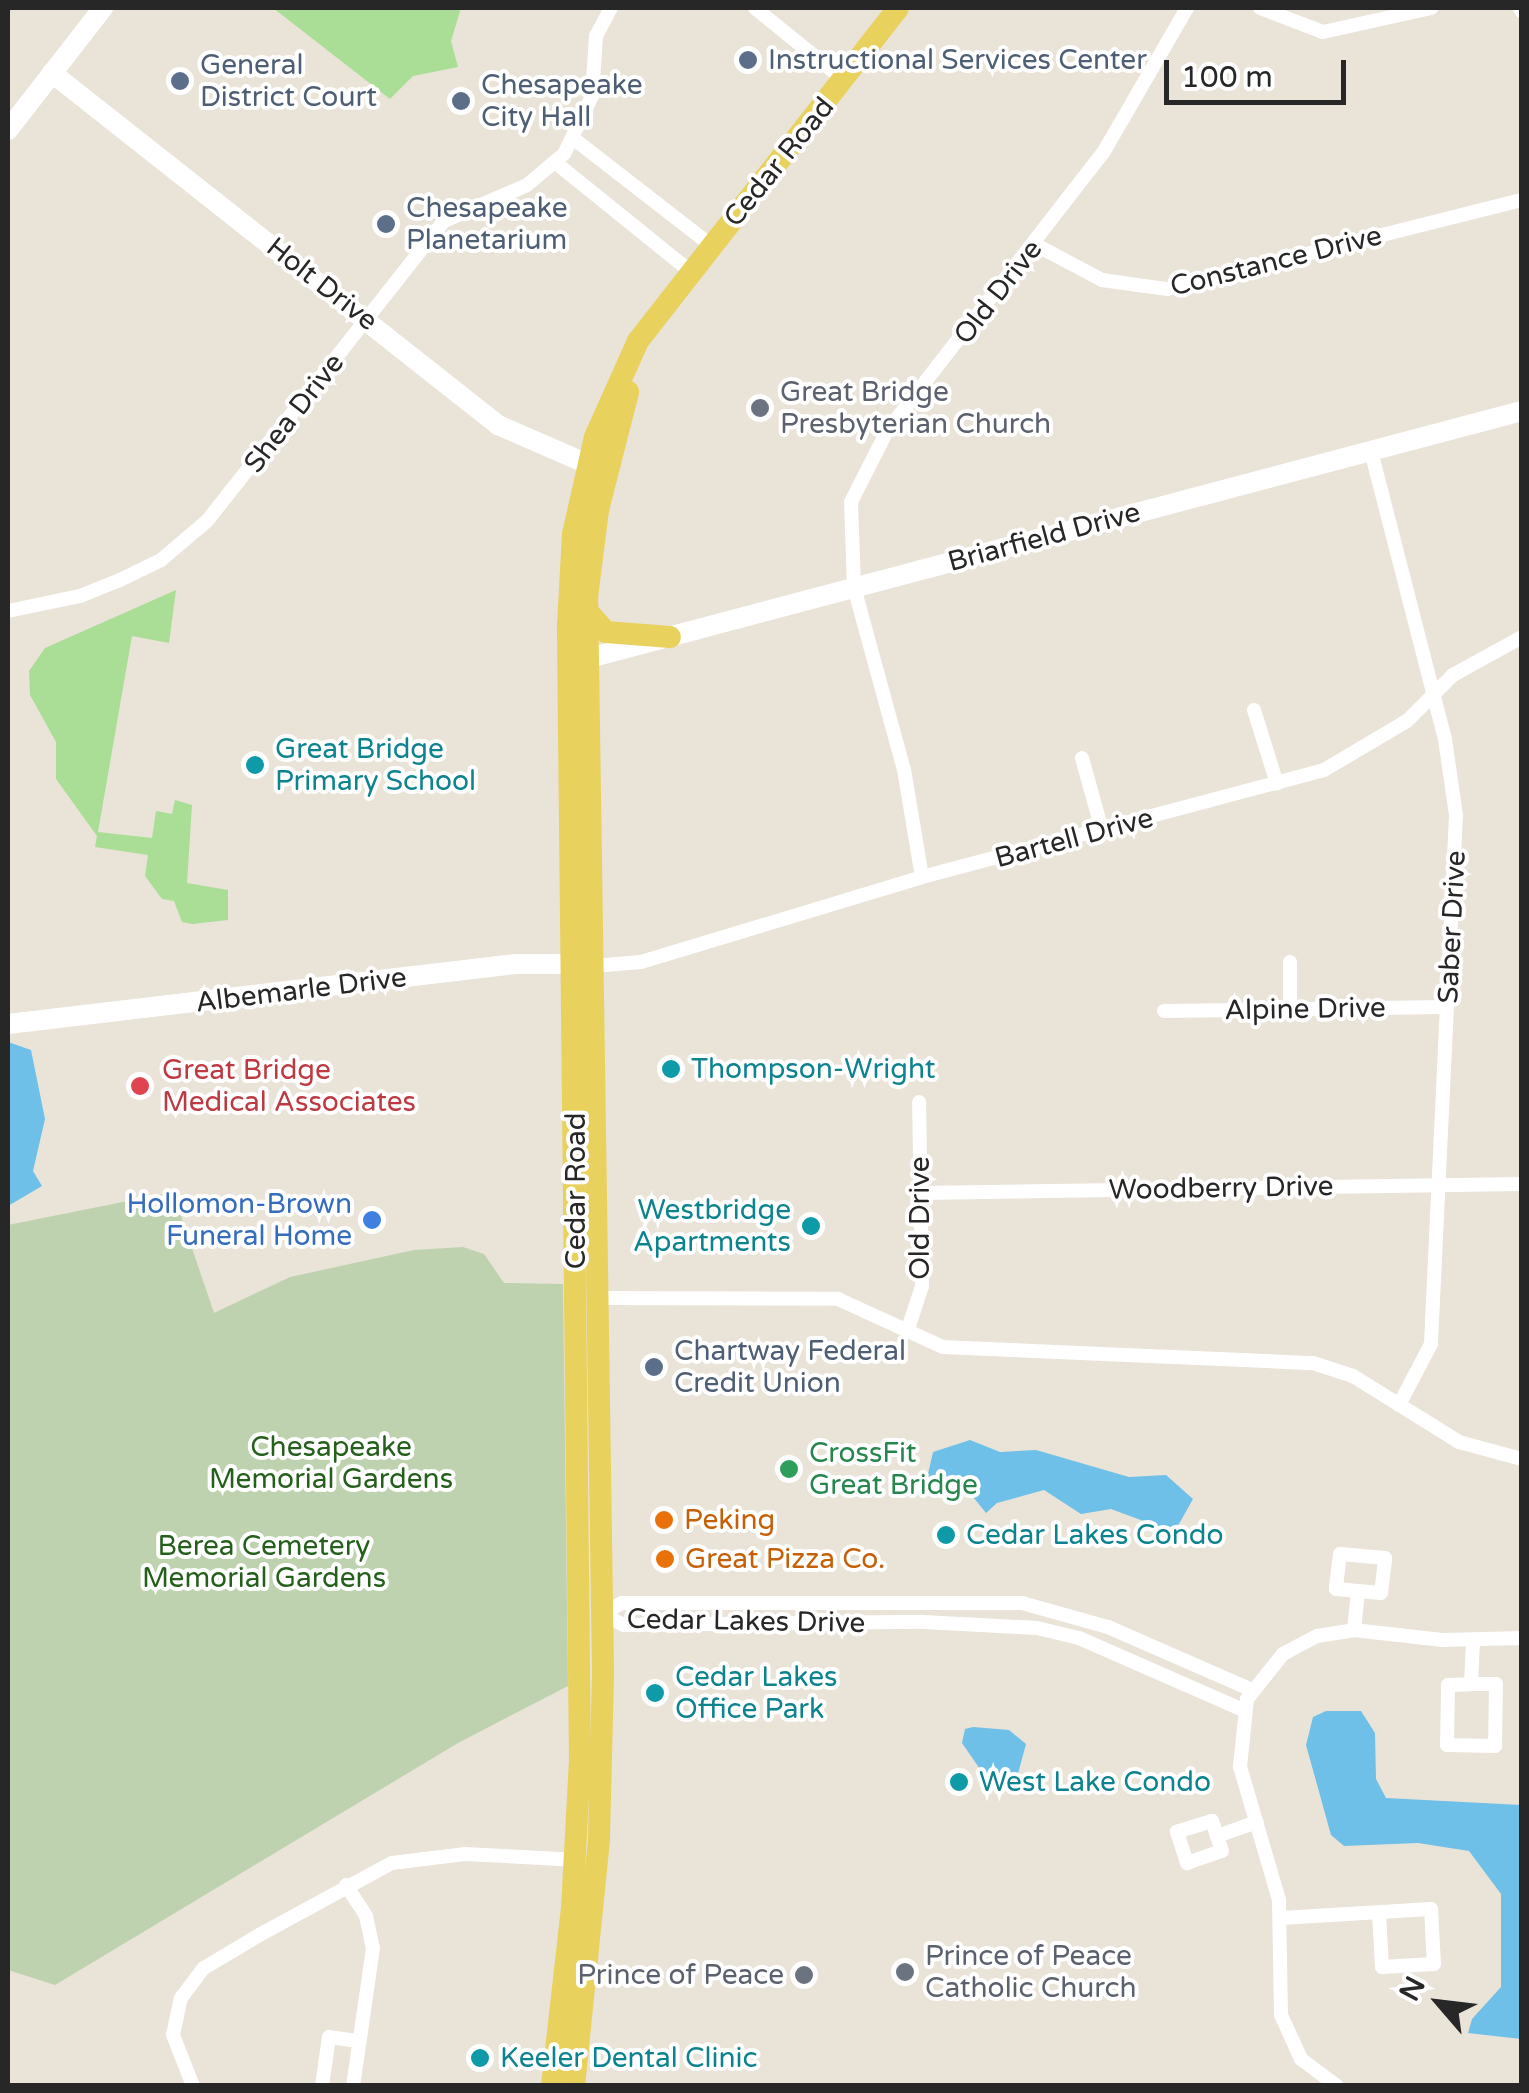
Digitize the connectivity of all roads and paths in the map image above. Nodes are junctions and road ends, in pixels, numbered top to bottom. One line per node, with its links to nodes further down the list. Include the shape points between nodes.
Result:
1 (103, 8): 8 (street)
2 (611, 8): 11 (street, Shea Drive, via 596,36 592,96)
3 (755, 8): 9 (street)
4 (898, 8): 9 (main road, Cedar Road)
5 (1187, 8): 14 (street, Old Drive, via 1139,97)
6 (1260, 8): 7 (street, via 1323,32)
7 (1431, 8)
8 (52, 73): 10 (street); 17 (street, Holt Drive)
9 (844, 80): 15 (main road, Cedar Road)
10 (8, 130)
11 (574, 139): 12 (street, Shea Drive); 15 (street)
12 (556, 163): 16 (street); 17 (street, Shea Drive, via 527,185 452,213)
13 (1522, 200): 14 (street, Constance Drive, via 1167,289 1102,280)
14 (1036, 245): 21 (street, Old Drive, via 869,457 848,528)
15 (712, 246): 16 (main road, Cedar Road)
16 (692, 272): 20 (main road, Cedar Road, via 659,315)
17 (367, 319): 20 (street, Holt Drive, via 498,426); 22 (street, Shea Drive, via 238,486 161,560 80,596)
18 (1522, 411): 19 (street, Briarfield Drive)
19 (1371, 451): 21 (street, Briarfield Drive); 27 (street, Saber Drive)
20 (596, 469): 23 (main road, Cedar Road); 26 (main road, Cedar Road, via 570,563)
21 (854, 587): 24 (street, Briarfield Drive); 32 (street, Old Drive, via 904,770)
22 (8, 611)
23 (588, 612): 24 (main road, via 606,632); 26 (main road, Cedar Road)
24 (670, 637): 26 (street, Briarfield Drive)
25 (1522, 638): 27 (street, Bartell Drive, via 1453,675)
26 (578, 654): 34 (main road, Cedar Road)
27 (1432, 695): 30 (street, Bartell Drive, via 1355,755); 35 (street, Saber Drive, via 1456,814)
28 (1254, 710): 30 (street)
29 (1082, 758): 31 (street)
30 (1276, 784): 31 (street, Bartell Drive)
31 (1102, 830): 32 (street, Bartell Drive)
32 (922, 877): 34 (street, Bartell Drive, via 641,962)
33 (1290, 962): 36 (street)
34 (584, 963): 38 (street, Albemarle Drive); 43 (main road, Cedar Road); 44 (main road, Cedar Road)
35 (1446, 1007): 36 (street, Alpine Drive); 41 (street, Saber Drive)
36 (1290, 1008): 37 (street, Alpine Drive)
37 (1164, 1011)
38 (8, 1024)
39 (919, 1102): 42 (street, Old Drive)
40 (1522, 1184): 41 (street, Woodberry Drive)
41 (1440, 1185): 42 (street, Woodberry Drive); 46 (street, Saber Drive, via 1429,1352)
42 (921, 1192): 45 (street, Old Drive, via 922,1286)
43 (576, 1290): 44 (street); 47 (main road, Cedar Road)
44 (600, 1301): 45 (street, via 838,1299); 50 (main road, Cedar Road)
45 (907, 1332): 46 (street, via 944,1347 1292,1360 1353,1376)
46 (1399, 1405): 48 (street, via 1458,1442)
47 (578, 1432): 50 (main road, via 588,1483 590,1595); 54 (main road, Cedar Road)
48 (1522, 1459)
49 (1358, 1591): 51 (street)
50 (602, 1614): 54 (main road); 56 (street, Cedar Lakes Drive, via 622,1603 1022,1603 1108,1627); 57 (street, Cedar Lakes Drive, via 624,1625 922,1622 1036,1628 1079,1638); 60 (main road, Cedar Road)
51 (1354, 1630): 53 (street); 56 (street, via 1294,1646)
52 (1522, 1638): 53 (street)
53 (1473, 1641): 55 (street)
54 (580, 1660): 60 (main road, Cedar Road)
55 (1471, 1684): 55 (street, via 1448,1685 1447,1744 1494,1746 1496,1684)
56 (1252, 1690): 57 (street)
57 (1242, 1710): 58 (street, via 1240,1767)
58 (1257, 1822): 59 (street); 63 (street)
59 (1217, 1836)
60 (586, 1861): 61 (street, via 422,1856); 68 (main road, Cedar Road); 69 (main road, Cedar Road)
61 (346, 1885): 64 (street, via 366,1916 372,1948); 65 (street, via 204,1968 187,1986 173,2035)
62 (1379, 1912): 62 (street, via 1430,1910 1434,1964 1382,1967); 63 (street)
63 (1282, 1918): 70 (street, via 1285,2030 1302,2059)
64 (359, 2042): 66 (street, via 329,2038); 67 (street)
65 (192, 2086)
66 (322, 2086)
67 (352, 2086)
68 (552, 2086)
69 (574, 2086)
70 (1337, 2086)

